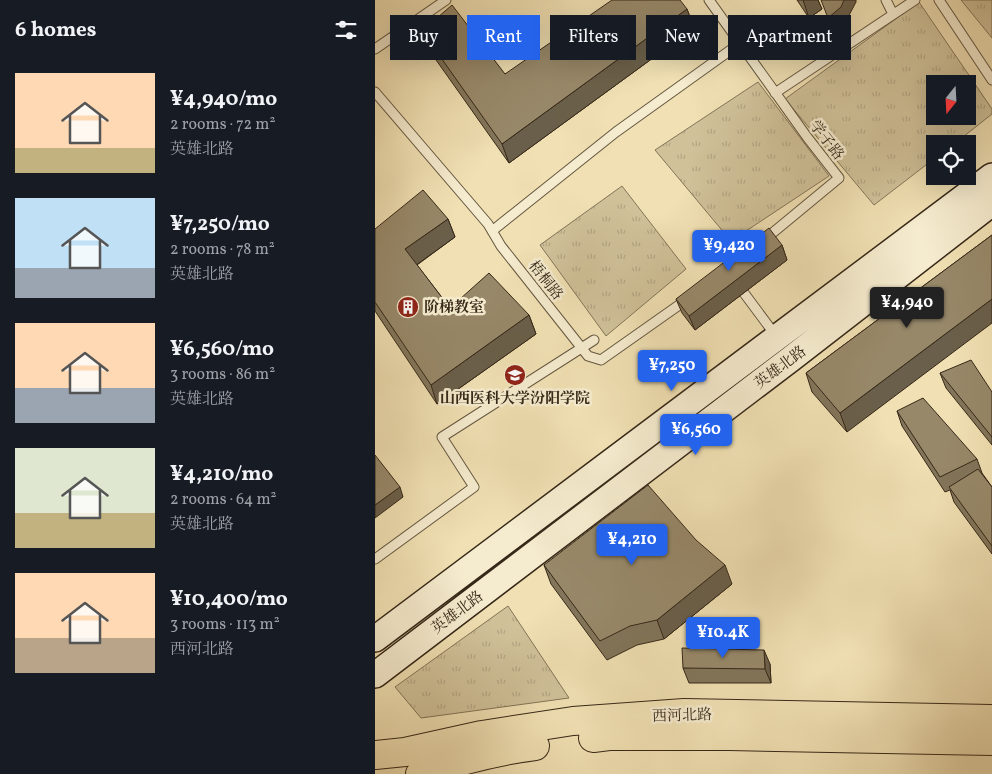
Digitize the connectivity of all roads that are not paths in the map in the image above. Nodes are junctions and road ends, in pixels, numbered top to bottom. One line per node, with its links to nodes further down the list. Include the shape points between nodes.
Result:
1 (446, 0): 8 (lane)
2 (709, 0): 7 (lane, 学子路)
3 (886, 0): 6 (lane)
4 (915, 0): 6 (lane)
5 (939, 0): 11 (lane)
6 (893, 14): 13 (lane)
7 (728, 28)
8 (375, 49)
9 (728, 52): 16 (lane, via 616,132)
10 (751, 60): 13 (lane, 学子路)
11 (992, 80)
12 (375, 92): 16 (lane, 梧桐路)
13 (775, 93): 17 (lane, 学子路, via 839,178)
14 (992, 176): 22 (main road, 英雄北路)
15 (992, 203): 22 (main road, 英雄北路)
16 (492, 231): 21 (lane, 梧桐路)
17 (757, 246)
18 (745, 293): 22 (lane)
19 (695, 294): 21 (lane, 梧桐路, via 601,360 588,356)
20 (594, 340): 21 (lane)
21 (582, 348): 23 (lane, via 442,437 475,486)
22 (785, 348): 24 (main road, 英雄北路); 25 (main road, 英雄北路)
23 (375, 559)
24 (375, 639)
25 (375, 675)
26 (992, 719): 28 (highway, 西河北路, via 684,713 573,722)
27 (992, 741): 29 (highway, 西河北路, via 609,736 516,748 448,764)
28 (375, 755)
29 (421, 774)

